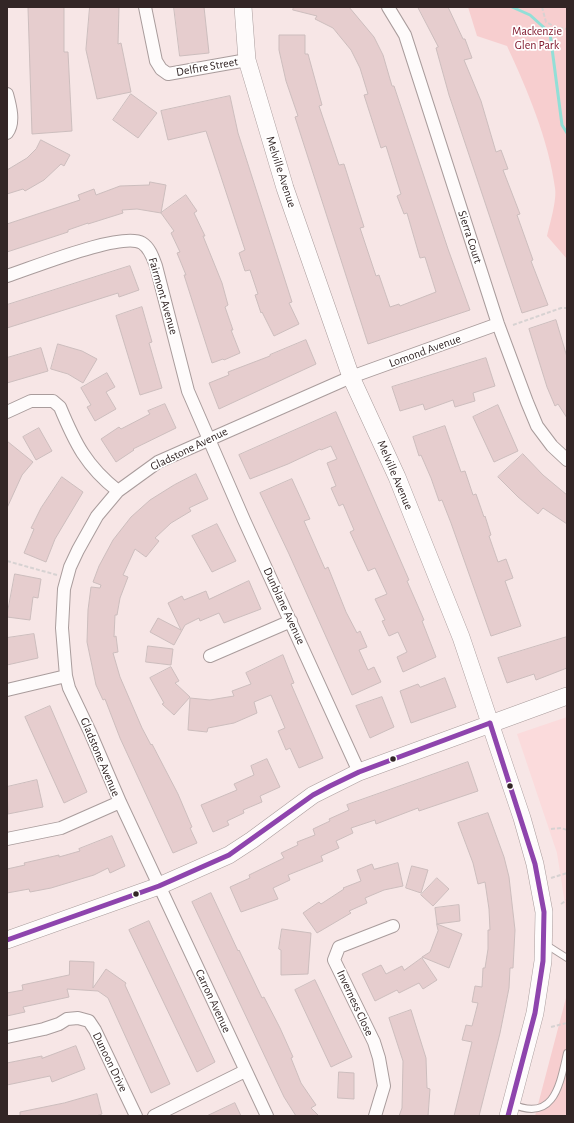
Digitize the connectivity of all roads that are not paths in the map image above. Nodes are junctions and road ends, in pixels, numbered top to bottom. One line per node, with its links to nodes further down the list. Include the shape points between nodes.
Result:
1 (144, 7): 4 (street, Delfire Street, via 156,62 160,69 168,74)
2 (243, 7): 4 (street, Melville Avenue)
3 (388, 7): 8 (street, Sierra Court, via 405,35)
4 (247, 60): 9 (street, Melville Avenue, via 285,188)
5 (7, 94): 6 (street, via 11,124)
6 (7, 133)
7 (7, 276): 11 (street, Fairmont Avenue, via 110,241 142,242 149,250 156,266 188,391)
8 (498, 324): 9 (street, Lomond Avenue); 12 (street, Sierra Court, via 537,426)
9 (351, 377): 11 (street, Gladstone Avenue); 19 (street, Melville Avenue, via 400,484 461,637)
10 (7, 412): 13 (street, via 31,401 53,401 60,407 84,457 98,476)
11 (209, 439): 13 (street, Gladstone Avenue, via 158,462); 14 (street, Dunblane Avenue)
12 (567, 460)
13 (118, 491): 16 (street, Gladstone Avenue, via 98,516 70,567 64,589 62,628)
14 (291, 622): 15 (street); 20 (street, Dunblane Avenue)
15 (210, 656)
16 (66, 676): 17 (street); 21 (street, Gladstone Avenue)
17 (7, 690)
18 (567, 696): 19 (street)
19 (490, 723): 20 (street); 26 (street, Melville Avenue, via 535,864 544,912)
20 (360, 772): 23 (street, via 313,795 229,855)
21 (120, 802): 22 (street, via 60,828); 23 (street, Gladstone Avenue)
22 (7, 839)
23 (159, 886): 25 (street); 30 (street, Carron Avenue)
24 (394, 926): 35 (street, Inverness Close, via 339,947 334,960 374,1042 384,1086)
25 (7, 940)
26 (543, 943): 27 (lane); 31 (street, Melville Avenue, via 543,961 535,1013)
27 (567, 958)
28 (7, 1037): 32 (street, Dunoon Drive, via 44,1029 67,1019 89,1021)
29 (567, 1053): 31 (lane, Melville Avenue, via 557,1094 549,1106 536,1112)
30 (245, 1071): 33 (street); 34 (street, Carron Avenue)
31 (509, 1109)
32 (136, 1116)
33 (154, 1116)
34 (267, 1116)
35 (375, 1116)

